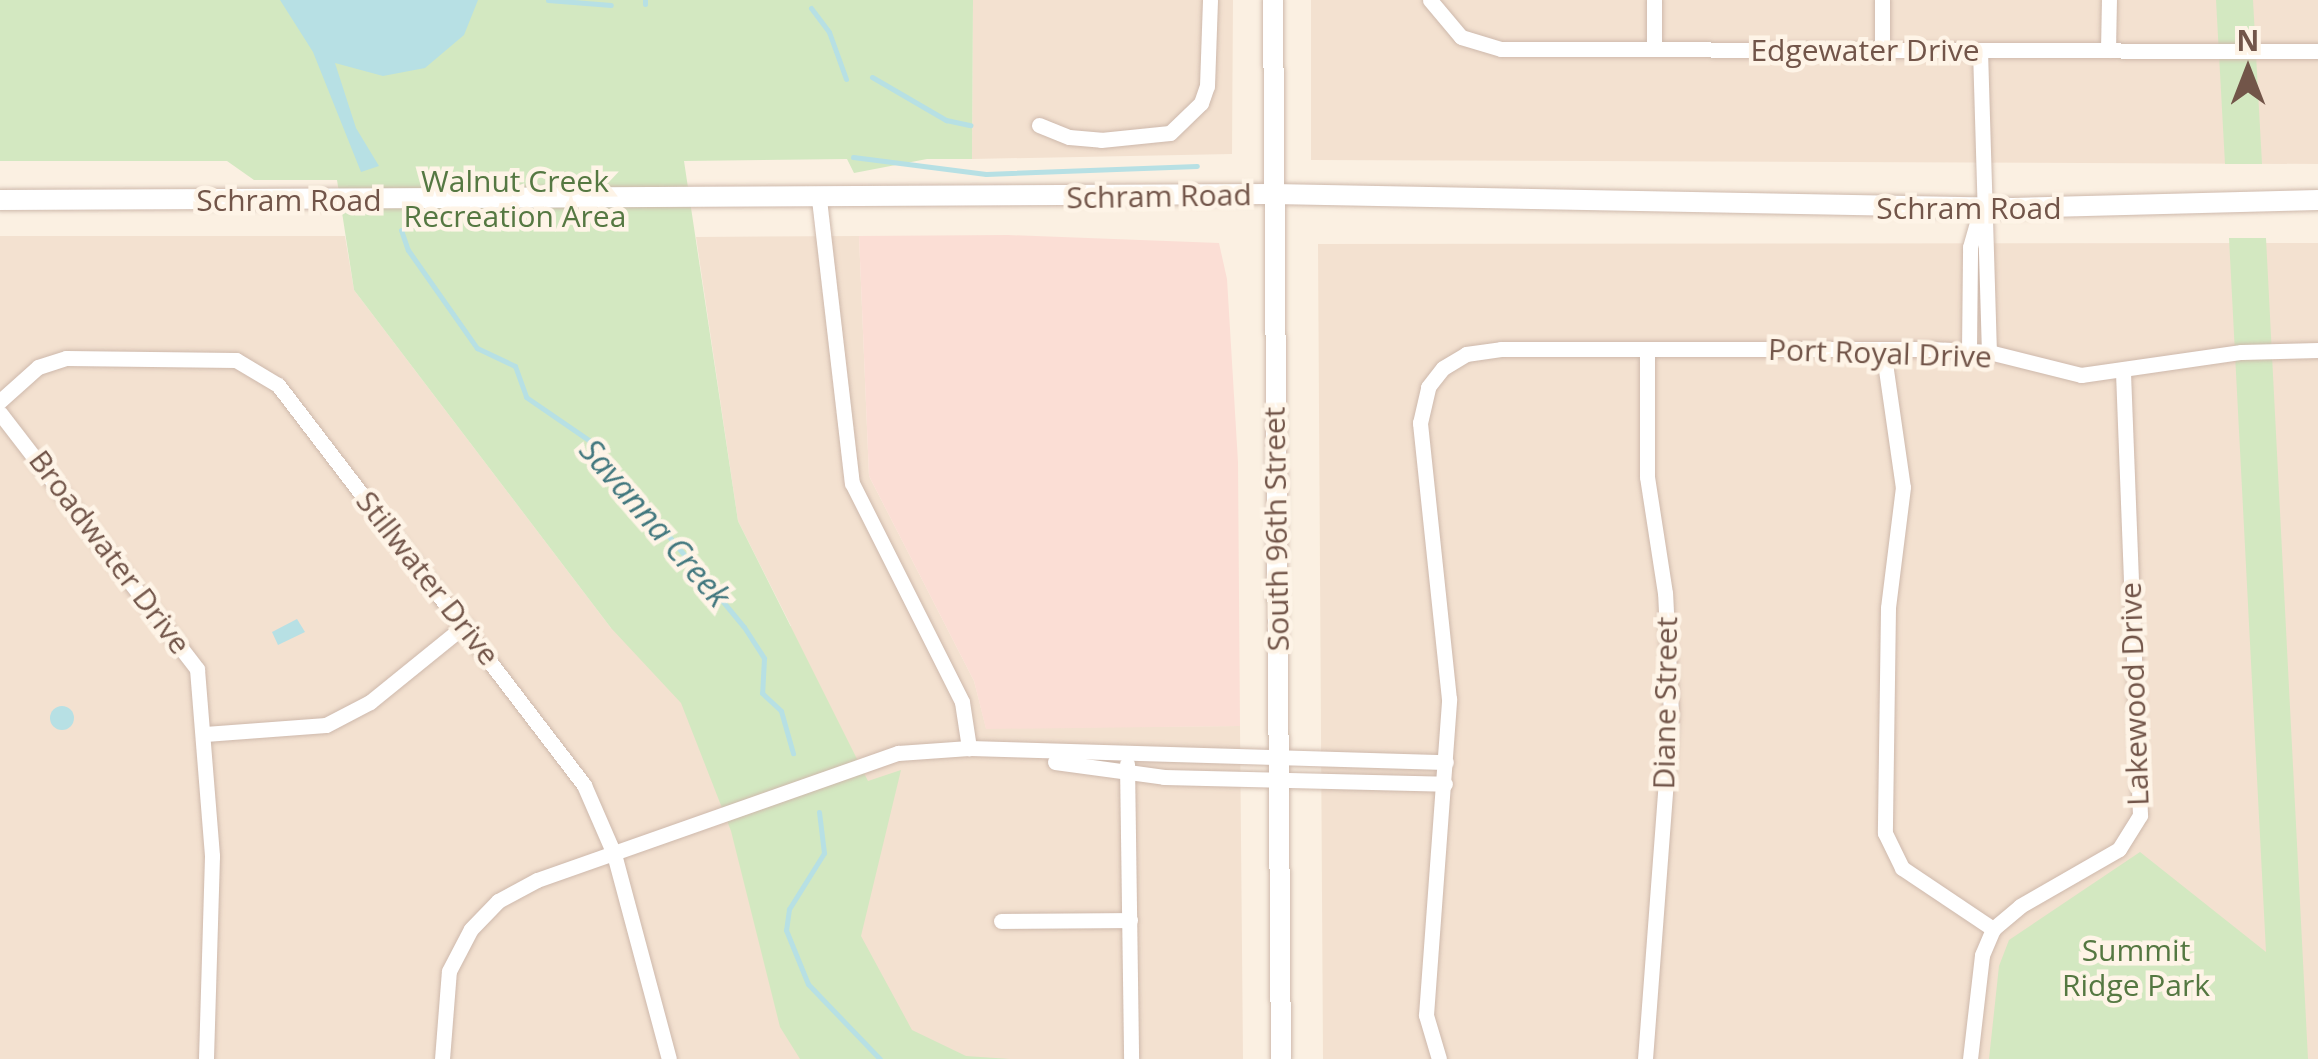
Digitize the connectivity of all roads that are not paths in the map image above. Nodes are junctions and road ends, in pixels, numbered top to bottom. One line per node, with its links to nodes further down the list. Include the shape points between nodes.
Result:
1 (1210, 0): 12 (street, via 1207,86 1201,103 1170,133 1101,140 1069,138)
2 (1273, 0): 13 (main road, South 96th Street)
3 (1654, 0): 7 (street)
4 (1882, 0): 8 (street)
5 (2109, 0): 10 (street)
6 (1430, 1): 7 (street, Edgewater Drive, via 1450,30 1487,47)
7 (1654, 49): 8 (street, Edgewater Drive)
8 (1882, 50): 9 (street, Edgewater Drive)
9 (1980, 50): 10 (street, Edgewater Drive); 17 (street)
10 (2108, 50): 11 (street, Edgewater Drive)
11 (2318, 50)
12 (1039, 125)
13 (1273, 194): 14 (main road, Schram Road); 17 (main road, Schram Road); 30 (main road, South 96th Street)
14 (820, 199): 15 (main road, Schram Road); 28 (street, via 852,483 962,702)
15 (0, 200)
16 (2318, 200): 17 (main road, Schram Road)
17 (1981, 208): 20 (street, via 1970,247); 22 (street)
18 (1647, 349): 19 (street, Port Royal Drive); 32 (street, Port Royal Drive, via 1483,350 1443,368 1428,387 1420,422 1448,670); 46 (street, Diane Street, via 1646,477 1665,593 1671,714)
19 (1883, 349): 20 (street, Port Royal Drive); 39 (street, via 1903,487 1888,608 1885,833 1902,868)
20 (1969, 350): 22 (street, Port Royal Drive)
21 (2318, 350): 23 (street, Port Royal Drive, via 2241,352)
22 (1989, 352): 23 (street, Port Royal Drive, via 2066,374)
23 (2123, 370): 39 (street, Lakewood Drive, via 2140,815 2119,849)
24 (0, 402): 26 (street, Stillwater Drive, via 38,367 66,358 252,364 278,385)
25 (0, 413): 27 (street, Broadwater Drive, via 185,647 201,683)
26 (466, 626): 27 (street, via 370,702 326,725); 36 (street, Stillwater Drive, via 566,756)
27 (205, 734): 40 (street, Broadwater Drive, via 213,866)
28 (969, 748): 29 (street); 36 (street, via 898,753)
29 (1001, 750): 31 (street); 33 (street)
30 (1279, 754): 31 (street); 32 (street); 34 (main road, South 96th Street)
31 (1127, 755): 33 (street)
32 (1446, 762): 35 (street)
33 (1127, 774): 34 (street); 37 (street)
34 (1279, 777): 35 (street); 44 (main road, South 96th Street)
35 (1445, 784): 45 (street, via 1426,1015)
36 (614, 854): 41 (street, via 522,887 472,929 445,986); 42 (street, Stillwater Drive)
37 (1130, 920): 38 (street); 43 (street)
38 (1001, 921)
39 (1993, 929): 47 (street, via 1982,955)
40 (206, 1059)
41 (442, 1059)
42 (669, 1059)
43 (1132, 1059)
44 (1281, 1059)
45 (1439, 1059)
46 (1645, 1059)
47 (1970, 1059)

